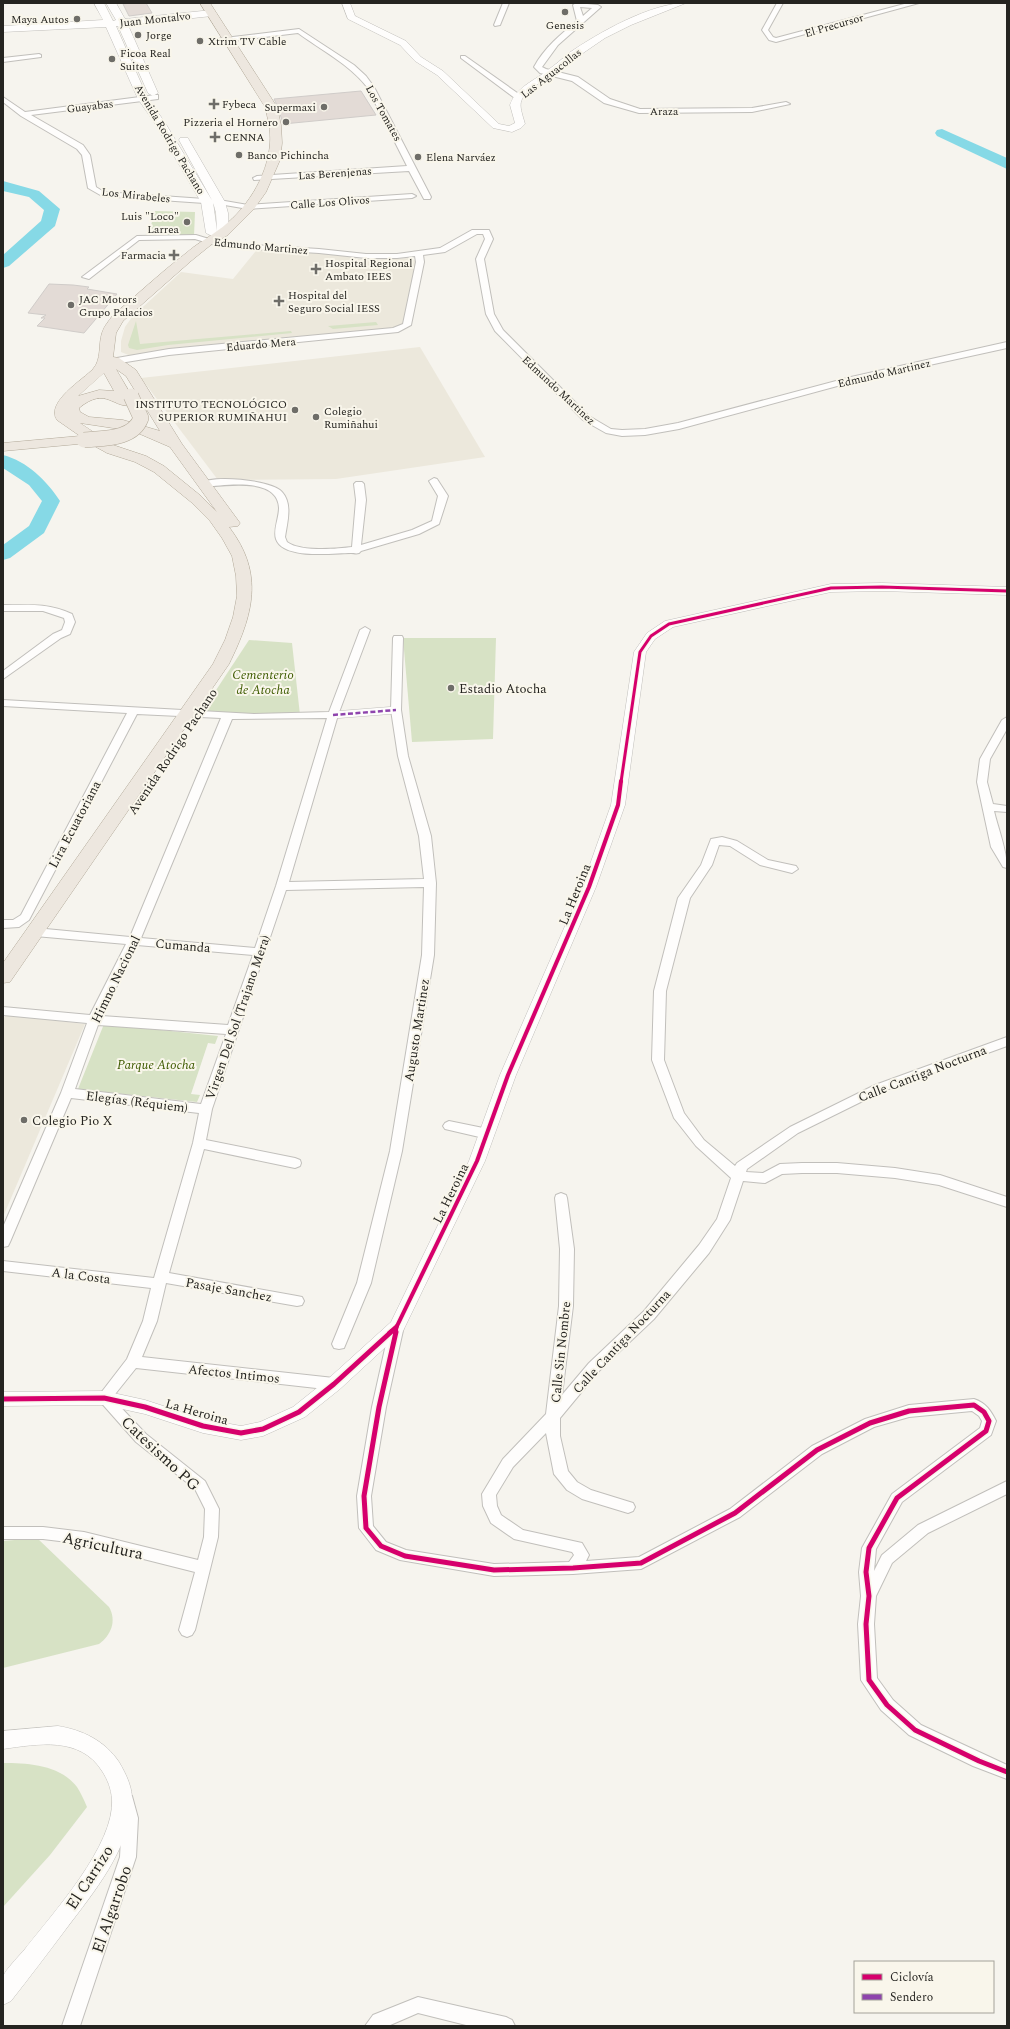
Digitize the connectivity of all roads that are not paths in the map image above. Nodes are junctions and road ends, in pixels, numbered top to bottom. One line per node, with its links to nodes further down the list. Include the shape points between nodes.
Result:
1 (99, 3): 12 (main road, Avenida Rodrigo Pachano)
2 (111, 3): 9 (main road, Avenida Rodrigo Pachano)
3 (346, 3): 21 (street, Las Aguacollas, via 351,16 403,44 418,59 440,73 496,126 508,129 520,125 515,105)
4 (506, 3): 13 (street)
5 (682, 3): 19 (street, Las Aguacollas, via 609,32 577,51)
6 (780, 3): 7 (street, El Precursor, via 765,30 771,39 776,40)
7 (916, 3)
8 (203, 9): 9 (main road, Juan Montalvo); 15 (main road)
9 (121, 21): 12 (main road, Juan Montalvo); 20 (main road, Avenida Rodrigo Pachano)
10 (581, 22): 19 (street, via 542,58 538,68)
11 (80, 24): 12 (main road, Juan Montalvo); 12 (main road, via 100,29); 14 (main road, Juan Montalvo)
12 (108, 25): 23 (main road, Avenida Rodrigo Pachano)
13 (497, 25)
14 (3, 29)
15 (222, 40): 30 (street, Los Tomates, via 300,32 336,56 370,87); 31 (main road, via 266,108 264,113 272,144 264,161)
16 (39, 56): 18 (street)
17 (463, 57): 21 (street)
18 (3, 60)
19 (551, 72): 21 (street, Las Aguacollas); 24 (street, Araza, via 576,79 602,99 613,104 639,111 752,110)
20 (155, 97): 23 (street, Guayabas); 26 (main road, Avenida Rodrigo Pachano, via 171,119)
21 (519, 97)
22 (3, 99): 25 (street, Los Mirabeles)
23 (143, 99): 25 (street, Guayabas); 26 (main road, Avenida Rodrigo Pachano)
24 (786, 104)
25 (24, 114): 34 (street, Los Mirabeles, via 75,143 84,151 92,188 97,192 107,195)
26 (159, 121): 29 (main road, Avenida Rodrigo Pachano)
27 (179, 132): 28 (main road, Avenida Rodrigo Pachano)
28 (198, 162): 29 (main road); 35 (main road, Avenida Rodrigo Pachano)
29 (185, 164): 34 (main road, Avenida Rodrigo Pachano)
30 (413, 168): 31 (street, Las Berenjenas); 33 (street, Los Tomates)
31 (262, 178): 36 (main road)
32 (412, 196): 36 (street, Calle Los Olivos)
33 (427, 197)
34 (207, 202): 35 (street, Los Mirabeles); 37 (main road, Avenida Rodrigo Pachano)
35 (219, 202): 36 (street, Calle Los Olivos); 37 (main road, Avenida Rodrigo Pachano)
36 (243, 206): 37 (main road)
37 (216, 233): 38 (street, Edmundo Martinez, via 221,245 366,256); 39 (street, Edmundo Martinez, via 196,237 134,238); 41 (main road, via 149,289 127,312 114,335)
38 (419, 254): 40 (street, Edmundo Martinez, via 442,250 469,235 486,232 489,239 480,259 490,314 499,331 586,418 609,431 645,432 679,426 851,380); 41 (street, Eduardo Mera, via 420,262 407,325 395,330 169,352)
39 (86, 277)
40 (1007, 345)
41 (110, 361): 42 (main road, via 116,383); 45 (main road, Avenida Rodrigo Pachano, via 131,373); 50 (main road, via 66,400 61,410 62,417 108,448 145,461 176,481)
42 (130, 399): 43 (main road, bridge, via 140,413 141,419 134,430); 44 (main road, bridge, via 136,419 131,427 120,433); 45 (main road, via 102,393 79,400 72,407 73,414 81,420 144,429)
43 (122, 436): 44 (main road, bridge); 50 (main road, via 156,441 168,449 188,475)
44 (84, 440): 46 (main road)
45 (176, 445): 48 (main road, Avenida Rodrigo Pachano)
46 (3, 447)
47 (434, 481): 51 (street, via 442,496 436,522 425,529)
48 (205, 484): 51 (street, via 257,483 270,487 281,495 284,504 280,537 281,542 287,547 324,553); 60 (main road, Avenida Rodrigo Pachano, via 241,535 250,555 255,576 255,595 246,634 236,654)
49 (359, 484): 51 (street, via 362,500)
50 (207, 509): 60 (main road, Avenida Rodrigo Pachano, via 235,544 242,560 245,571 244,598 238,631)
51 (356, 551)
52 (1007, 591): 83 (street, La Heroina, via 831,588 669,624 651,636 640,652 618,806 589,887 508,1075)
53 (3, 608): 56 (street, via 39,606 68,616 70,622 66,632)
54 (365, 630): 62 (street, Virgen Del Sol (Trajano Mera))
55 (398, 638): 59 (street, Augusto Martinez)
56 (3, 675)
57 (3, 703): 58 (street)
58 (134, 710): 60 (street); 70 (street, Lira Ecuatoriana, via 25,916 16,924)
59 (396, 710): 62 (street); 68 (street, Augusto Martinez, via 403,756 424,836)
60 (194, 712): 61 (street); 71 (main road, Avenida Rodrigo Pachano)
61 (228, 715): 62 (street); 72 (street, Himno Nacional)
62 (333, 715): 69 (street, Virgen Del Sol (Trajano Mera))
63 (1007, 720): 64 (street, via 985,759 982,782)
64 (988, 807): 65 (street); 66 (street, via 997,848)
65 (1007, 809)
66 (1007, 864)
67 (792, 869): 86 (street, via 761,861 734,843 722,840 715,842 706,865 684,898 660,991 658,1060 678,1115 700,1143)
68 (430, 883): 69 (street); 94 (street, Augusto Martinez, via 428,955 396,1151 364,1283)
69 (282, 886): 73 (street, Virgen Del Sol (Trajano Mera))
70 (3, 924)
71 (41, 932): 72 (street, Cumanda); 74 (main road, Avenida Rodrigo Pachano); 75 (main road, Avenida Rodrigo Pachano)
72 (134, 940): 73 (street, Cumanda); 77 (street, Himno Nacional)
73 (259, 952): 78 (street, Virgen Del Sol (Trajano Mera))
74 (3, 977)
75 (3, 994)
76 (3, 1011): 77 (street)
77 (94, 1020): 78 (street); 80 (street, Himno Nacional)
78 (233, 1030): 81 (street, Virgen Del Sol (Trajano Mera))
79 (1007, 1041): 86 (street, Calle Cantiga Nocturna, via 879,1088 794,1130 742,1166)
80 (67, 1093): 81 (street, Elegías (Réquiem)); 89 (street, Himno Nacional)
81 (206, 1109): 84 (street, Virgen Del Sol (Trajano Mera))
82 (449, 1126): 83 (street)
83 (488, 1134): 93 (street, La Heroina)
84 (199, 1143): 85 (street); 91 (street, Virgen Del Sol (Trajano Mera))
85 (295, 1164)
86 (738, 1176): 88 (street, via 765,1178 787,1168 837,1168 894,1173 940,1180); 99 (street, Calle Cantiga Nocturna, via 722,1220 704,1249 650,1315 594,1367)
87 (561, 1198): 99 (street, Calle Sin Nombre, via 567,1249 566,1306)
88 (1007, 1202)
89 (3, 1242)
90 (3, 1266): 91 (street, A la Costa)
91 (160, 1281): 92 (street, Pasaje Sanchez); 95 (street, Virgen Del Sol (Trajano Mera), via 150,1320)
92 (297, 1301)
93 (397, 1326): 96 (street, La Heroina); 104 (street, via 379,1407 364,1496 366,1528 381,1546 413,1557 494,1570)
94 (339, 1344)
95 (133, 1362): 96 (street, Afectos Intimos); 97 (street, Virgen Del Sol (Trajano Mera))
96 (334, 1384): 97 (street, La Heroina, via 299,1412 263,1429 241,1433 203,1426 145,1407)
97 (104, 1398): 98 (street, La Heroina); 103 (street, Catesismo PG, via 141,1438 200,1484 212,1509 211,1537)
98 (3, 1399)
99 (553, 1416): 101 (street, Calle Sin Nombre, via 553,1436 561,1474 572,1486 587,1495); 104 (street, Calle Cantiga Nocturna, via 508,1463 489,1494 490,1506 496,1519 519,1535 577,1547 582,1555)
100 (1007, 1487): 105 (street, via 923,1529 887,1559)
101 (628, 1507)
102 (3, 1534): 103 (street, Agricultura, via 43,1533 84,1538)
103 (202, 1567): 106 (street, Catesismo PG)
104 (573, 1568): 105 (street, via 641,1563 735,1513 817,1450 870,1423 909,1411 974,1405 984,1412 989,1421 986,1431 896,1498 869,1548 866,1572)
105 (869, 1596): 108 (street, via 866,1624 869,1680 887,1705 915,1730)
106 (187, 1630)
107 (3, 1740): 109 (street, El Carrizo, via 50,1734 68,1735 87,1743 98,1752 112,1766)
108 (1007, 1772)
109 (122, 1788): 110 (street, El Carrizo, via 117,1830 94,1875); 111 (street, El Algarrobo, via 130,1818 128,1856)
110 (3, 1994)
111 (71, 2026)
112 (374, 2026): 113 (street, via 379,2021 418,2005)
113 (506, 2026)

